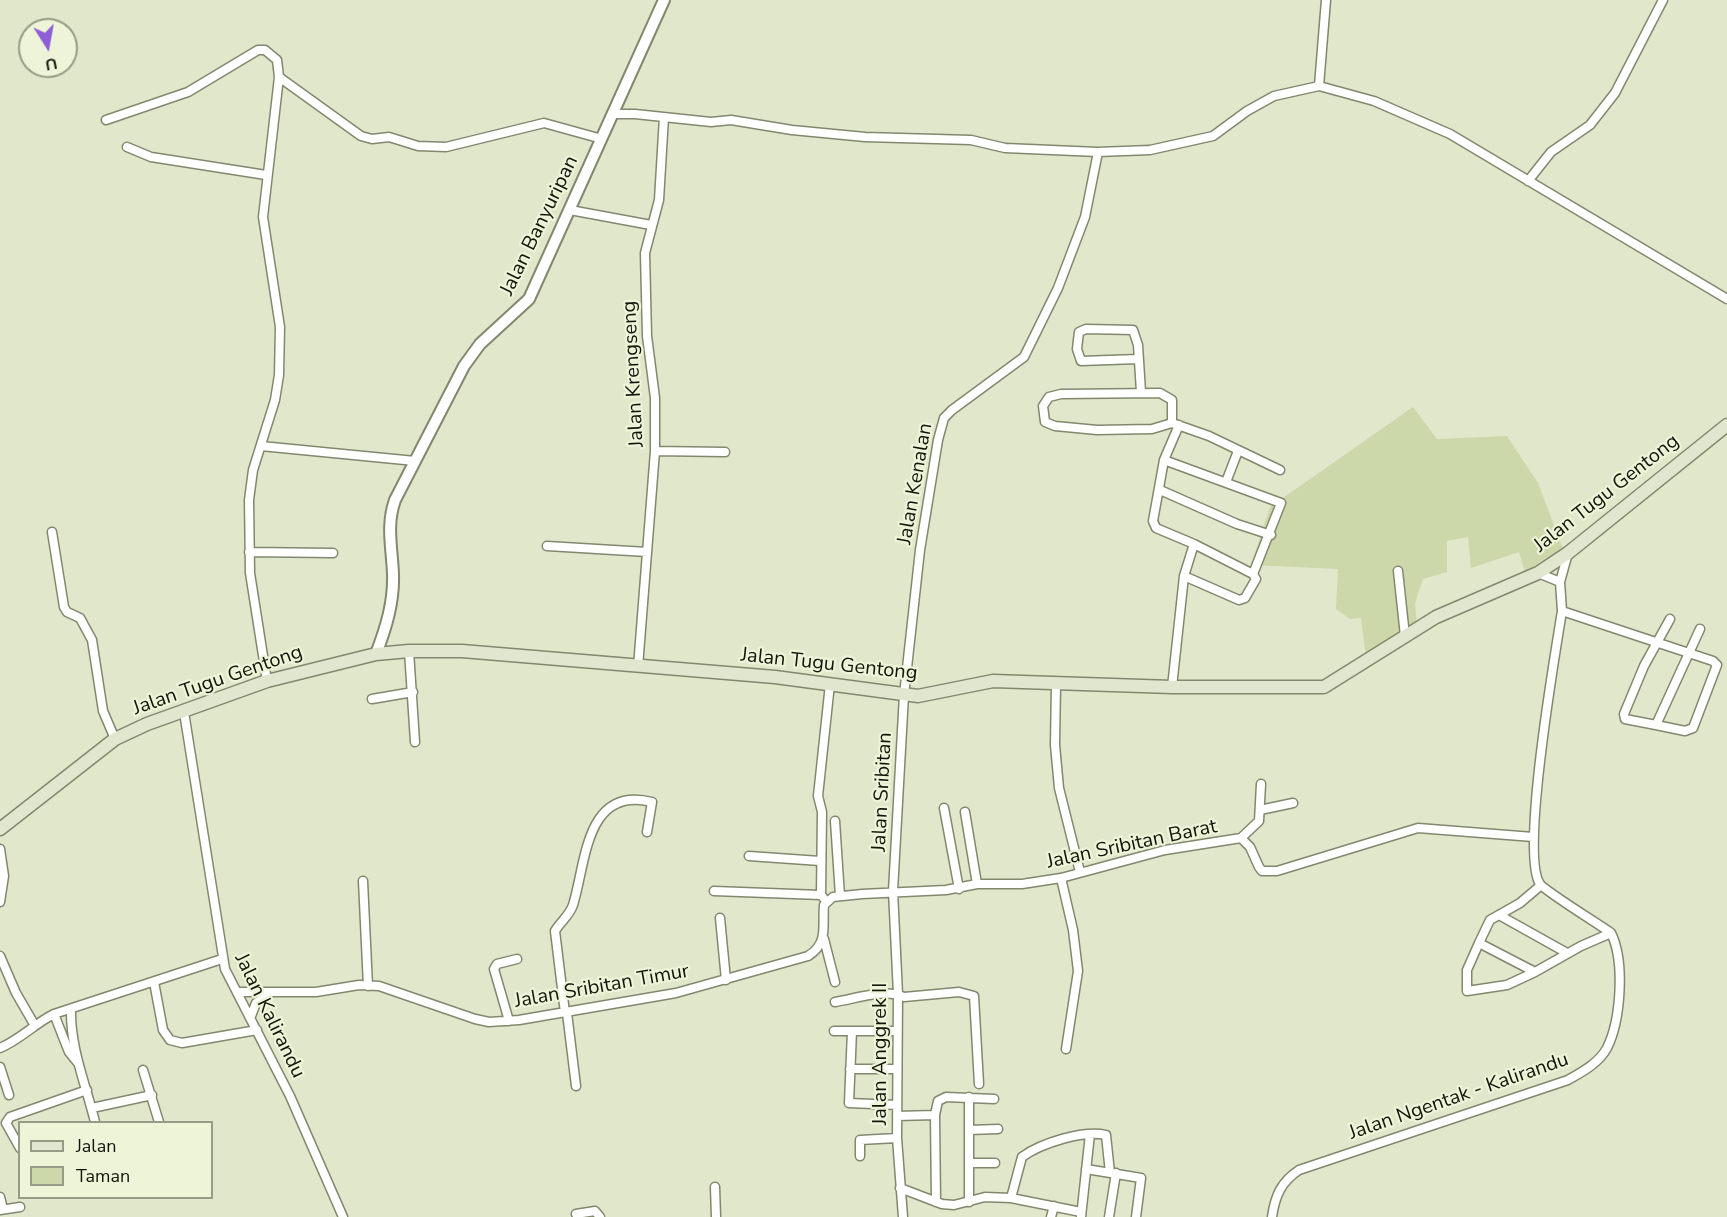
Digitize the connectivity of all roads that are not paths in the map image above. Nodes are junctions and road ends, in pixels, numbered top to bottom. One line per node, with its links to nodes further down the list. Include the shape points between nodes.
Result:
1 (664, 0): 6 (street, Jalan Banyuripan)
2 (1326, 0): 5 (street)
3 (1663, 0): 13 (street, via 1615,93 1590,125 1551,152)
4 (279, 77): 8 (street, via 274,56 258,50 188,92); 9 (street, via 361,136 372,139 389,137 418,146 446,147 543,123); 12 (street)
5 (1319, 86): 11 (street, via 1274,96 1222,131 1197,142 1150,150); 13 (street, via 1409,114)
6 (613, 114): 7 (street); 9 (street, Jalan Banyuripan)
7 (664, 117): 11 (street, via 758,123 865,137 971,140 1005,148); 15 (street, Jalan Krengseng, via 659,200)
8 (106, 120)
9 (602, 139): 14 (street, Jalan Banyuripan)
10 (127, 147): 12 (street, via 151,158)
11 (1098, 152): 57 (street, Jalan Kenalan, via 1085,217 1058,288 1024,357 952,410 941,426 923,530)
12 (266, 175): 21 (street, via 263,231 280,327 275,400)
13 (1528, 181): 16 (street)
14 (570, 210): 15 (street); 26 (street, Jalan Banyuripan, via 529,299 480,344 464,366)
15 (651, 225): 22 (street, Jalan Krengseng, via 645,253)
16 (1727, 299)
17 (1138, 359): 17 (street, via 1081,361 1077,349 1080,332 1131,329 1136,334); 18 (street)
18 (1141, 392): 19 (street, via 1168,396); 19 (street, via 1052,396 1044,402 1043,418 1055,426 1097,430 1152,429)
19 (1176, 424): 24 (street); 25 (street)
20 (1727, 425): 37 (main road, Jalan Tugu Gentong)
21 (261, 446): 26 (street); 34 (street, via 249,500)
22 (655, 451): 23 (street); 35 (street, Jalan Krengseng)
23 (725, 452)
24 (1238, 452): 27 (street); 28 (street)
25 (1164, 460): 28 (street); 29 (street)
26 (415, 461): 50 (street, Jalan Banyuripan, via 390,513 391,604)
27 (1280, 470)
28 (1226, 482): 31 (street, via 1280,501)
29 (1160, 490): 31 (street); 32 (street, via 1155,526)
30 (52, 532): 61 (street, via 64,607 80,618 92,640 103,711)
31 (1270, 535): 40 (street)
32 (1194, 544): 40 (street); 41 (street)
33 (547, 546): 35 (street)
34 (249, 552): 36 (street); 52 (street)
35 (647, 552): 51 (street, Jalan Krengseng)
36 (333, 553)
37 (1568, 553): 39 (main road, Jalan Tugu Gentong); 42 (street)
38 (1398, 571): 46 (street)
39 (1538, 573): 42 (street); 46 (main road, Jalan Tugu Gentong, via 1436,617)
40 (1253, 574): 41 (street, via 1256,579 1243,600)
41 (1184, 576): 55 (street)
42 (1560, 582): 43 (street)
43 (1562, 611): 47 (street); 71 (street, via 1546,712)
44 (1670, 619): 47 (street)
45 (1700, 628): 49 (street)
46 (1405, 636): 55 (main road, Jalan Tugu Gentong, via 1324,687)
47 (1656, 644): 49 (street); 60 (street, via 1624,714 1625,718)
48 (408, 651): 50 (main road, Jalan Tugu Gentong); 51 (main road, Jalan Tugu Gentong, via 462,651); 56 (street)
49 (1686, 653): 60 (street); 60 (street, via 1713,661 1718,669 1690,730)
50 (376, 654): 52 (main road, Jalan Tugu Gentong)
51 (638, 668): 53 (main road, Jalan Tugu Gentong)
52 (267, 681): 59 (main road, Jalan Tugu Gentong)
53 (830, 684): 57 (main road, Jalan Tugu Gentong); 74 (street, via 818,796 822,812)
54 (1056, 684): 55 (main road, Jalan Tugu Gentong); 57 (main road, Jalan Tugu Gentong, via 993,681 931,694); 78 (street, via 1059,788)
55 (1172, 687)
56 (413, 692): 58 (street); 62 (street)
57 (904, 695): 85 (street, Jalan Sribitan)
58 (372, 699)
59 (184, 712): 61 (main road, Jalan Tugu Gentong); 96 (street, Jalan Kalirandu)
60 (1656, 725)
61 (115, 739): 69 (main road, Jalan Tugu Gentong)
62 (415, 742)
63 (1261, 784): 66 (street)
64 (1293, 803): 66 (street)
65 (944, 808): 83 (street)
66 (1260, 810): 72 (street, via 1259,821)
67 (965, 812): 81 (street)
68 (835, 821): 73 (street)
69 (0, 829)
70 (647, 832): 108 (street, via 652,802 631,801 602,815 587,843 574,903 555,931)
71 (1533, 837): 72 (street, Jalan Sribitan Barat, via 1418,828 1268,872 1259,867); 82 (street, via 1534,867)
72 (1241, 838): 78 (street, Jalan Sribitan Barat, via 1165,850)
73 (836, 841): 74 (street); 86 (street)
74 (820, 842): 77 (street)
75 (0, 849): 88 (street, via 4,876)
76 (749, 856): 77 (street)
77 (820, 861): 87 (street)
78 (1080, 872): 79 (street, Jalan Sribitan Barat)
79 (1060, 878): 81 (street, Jalan Sribitan Barat, via 1022,885); 118 (street, via 1078,971)
80 (363, 881): 102 (street)
81 (977, 884): 83 (street, Jalan Sribitan Barat)
82 (1540, 886): 89 (street); 91 (street)
83 (959, 889): 85 (street, Jalan Sribitan Barat)
84 (714, 891): 87 (street)
85 (893, 891): 86 (street); 105 (street, Jalan Anggrek II)
86 (840, 896): 87 (street)
87 (824, 898): 92 (street)
88 (0, 902)
89 (1498, 915): 93 (street, via 1490,920); 94 (street)
90 (720, 918): 99 (street)
91 (1611, 933): 94 (street); 165 (street, Jalan Ngentak - Kalirandu, via 1617,946 1619,996 1611,1037 1596,1061 1568,1080 1299,1170 1277,1192)
92 (824, 939): 99 (street, Jalan Sribitan Timur, via 808,956); 101 (street)
93 (1479, 943): 98 (street); 98 (street, via 1467,970 1467,991 1507,985)
94 (1567, 953): 98 (street)
95 (0, 956): 112 (street)
96 (222, 959): 100 (street); 103 (street, Jalan Kalirandu)
97 (517, 959): 111 (street, via 497,964 494,969)
98 (1535, 972)
99 (726, 980): 108 (street, Jalan Sribitan Timur)
100 (154, 982): 107 (street); 113 (street, via 163,1029 170,1040 182,1043)
101 (835, 982)
102 (368, 986): 104 (street, Jalan Sribitan Timur); 111 (street, Jalan Sribitan Timur, via 392,989 489,1022)
103 (237, 992): 104 (street, Jalan Sribitan Timur); 110 (street, Jalan Kalirandu)
104 (273, 992): 110 (street, via 256,1003)
105 (898, 994): 106 (street); 116 (street, Jalan Anggrek II); 124 (street, via 904,997 959,992 974,996)
106 (834, 1002)
107 (71, 1009): 109 (street); 119 (street)
108 (566, 1013): 111 (street, Jalan Sribitan Timur); 125 (street)
109 (54, 1014): 112 (street); 119 (street, via 69,1052)
110 (250, 1016): 113 (street, Jalan Kalirandu)
111 (509, 1021)
112 (34, 1024): 117 (street, via 23,1036)
113 (257, 1030): 158 (street, Jalan Kalirandu)
114 (834, 1031): 115 (street)
115 (852, 1031): 116 (street); 121 (street)
116 (896, 1031): 122 (street, Jalan Anggrek II)
117 (0, 1048)
118 (1066, 1049)
119 (78, 1063): 126 (street)
120 (0, 1067): 127 (street)
121 (850, 1069): 122 (street); 131 (street, via 849,1103)
122 (896, 1069): 131 (street, Jalan Anggrek II)
123 (143, 1070): 128 (street)
124 (979, 1084)
125 (576, 1086)
126 (87, 1090): 132 (street); 141 (street, via 10,1117 7,1127)
127 (9, 1095)
128 (152, 1095): 132 (street); 136 (street)
129 (969, 1097): 130 (street); 133 (street, via 942,1098); 138 (street)
130 (994, 1099)
131 (897, 1105): 134 (street, Jalan Anggrek II)
132 (92, 1108): 135 (street)
133 (935, 1115): 134 (street); 151 (street)
134 (897, 1116): 140 (street, Jalan Anggrek II)
135 (95, 1121)
136 (159, 1121)
137 (998, 1129): 138 (street)
138 (969, 1130): 143 (street)
139 (1090, 1134): 145 (street); 146 (street, via 1106,1135); 150 (street, via 1024,1155)
140 (897, 1138): 142 (street, via 860,1140); 148 (street, Jalan Anggrek II)
141 (18, 1145)
142 (860, 1156)
143 (969, 1163): 144 (street); 152 (street)
144 (995, 1163)
145 (1086, 1169): 146 (street); 157 (street)
146 (1113, 1173): 163 (street); 164 (street, via 1141,1178)
147 (715, 1186): 160 (street)
148 (900, 1188): 151 (street); 161 (street, Jalan Anggrek II)
149 (0, 1197): 155 (street)
150 (1011, 1198): 152 (street, via 985,1197); 153 (street)
151 (936, 1202): 152 (street)
152 (969, 1202)
153 (1054, 1206): 157 (street); 162 (street)
154 (20, 1207): 155 (street)
155 (1, 1210)
156 (576, 1214): 159 (street, via 595,1211)
157 (1081, 1214)
158 (344, 1217)
159 (600, 1217)
160 (716, 1217)
161 (903, 1217)
162 (1052, 1217)
163 (1109, 1217)
164 (1136, 1217)
165 (1272, 1217)

